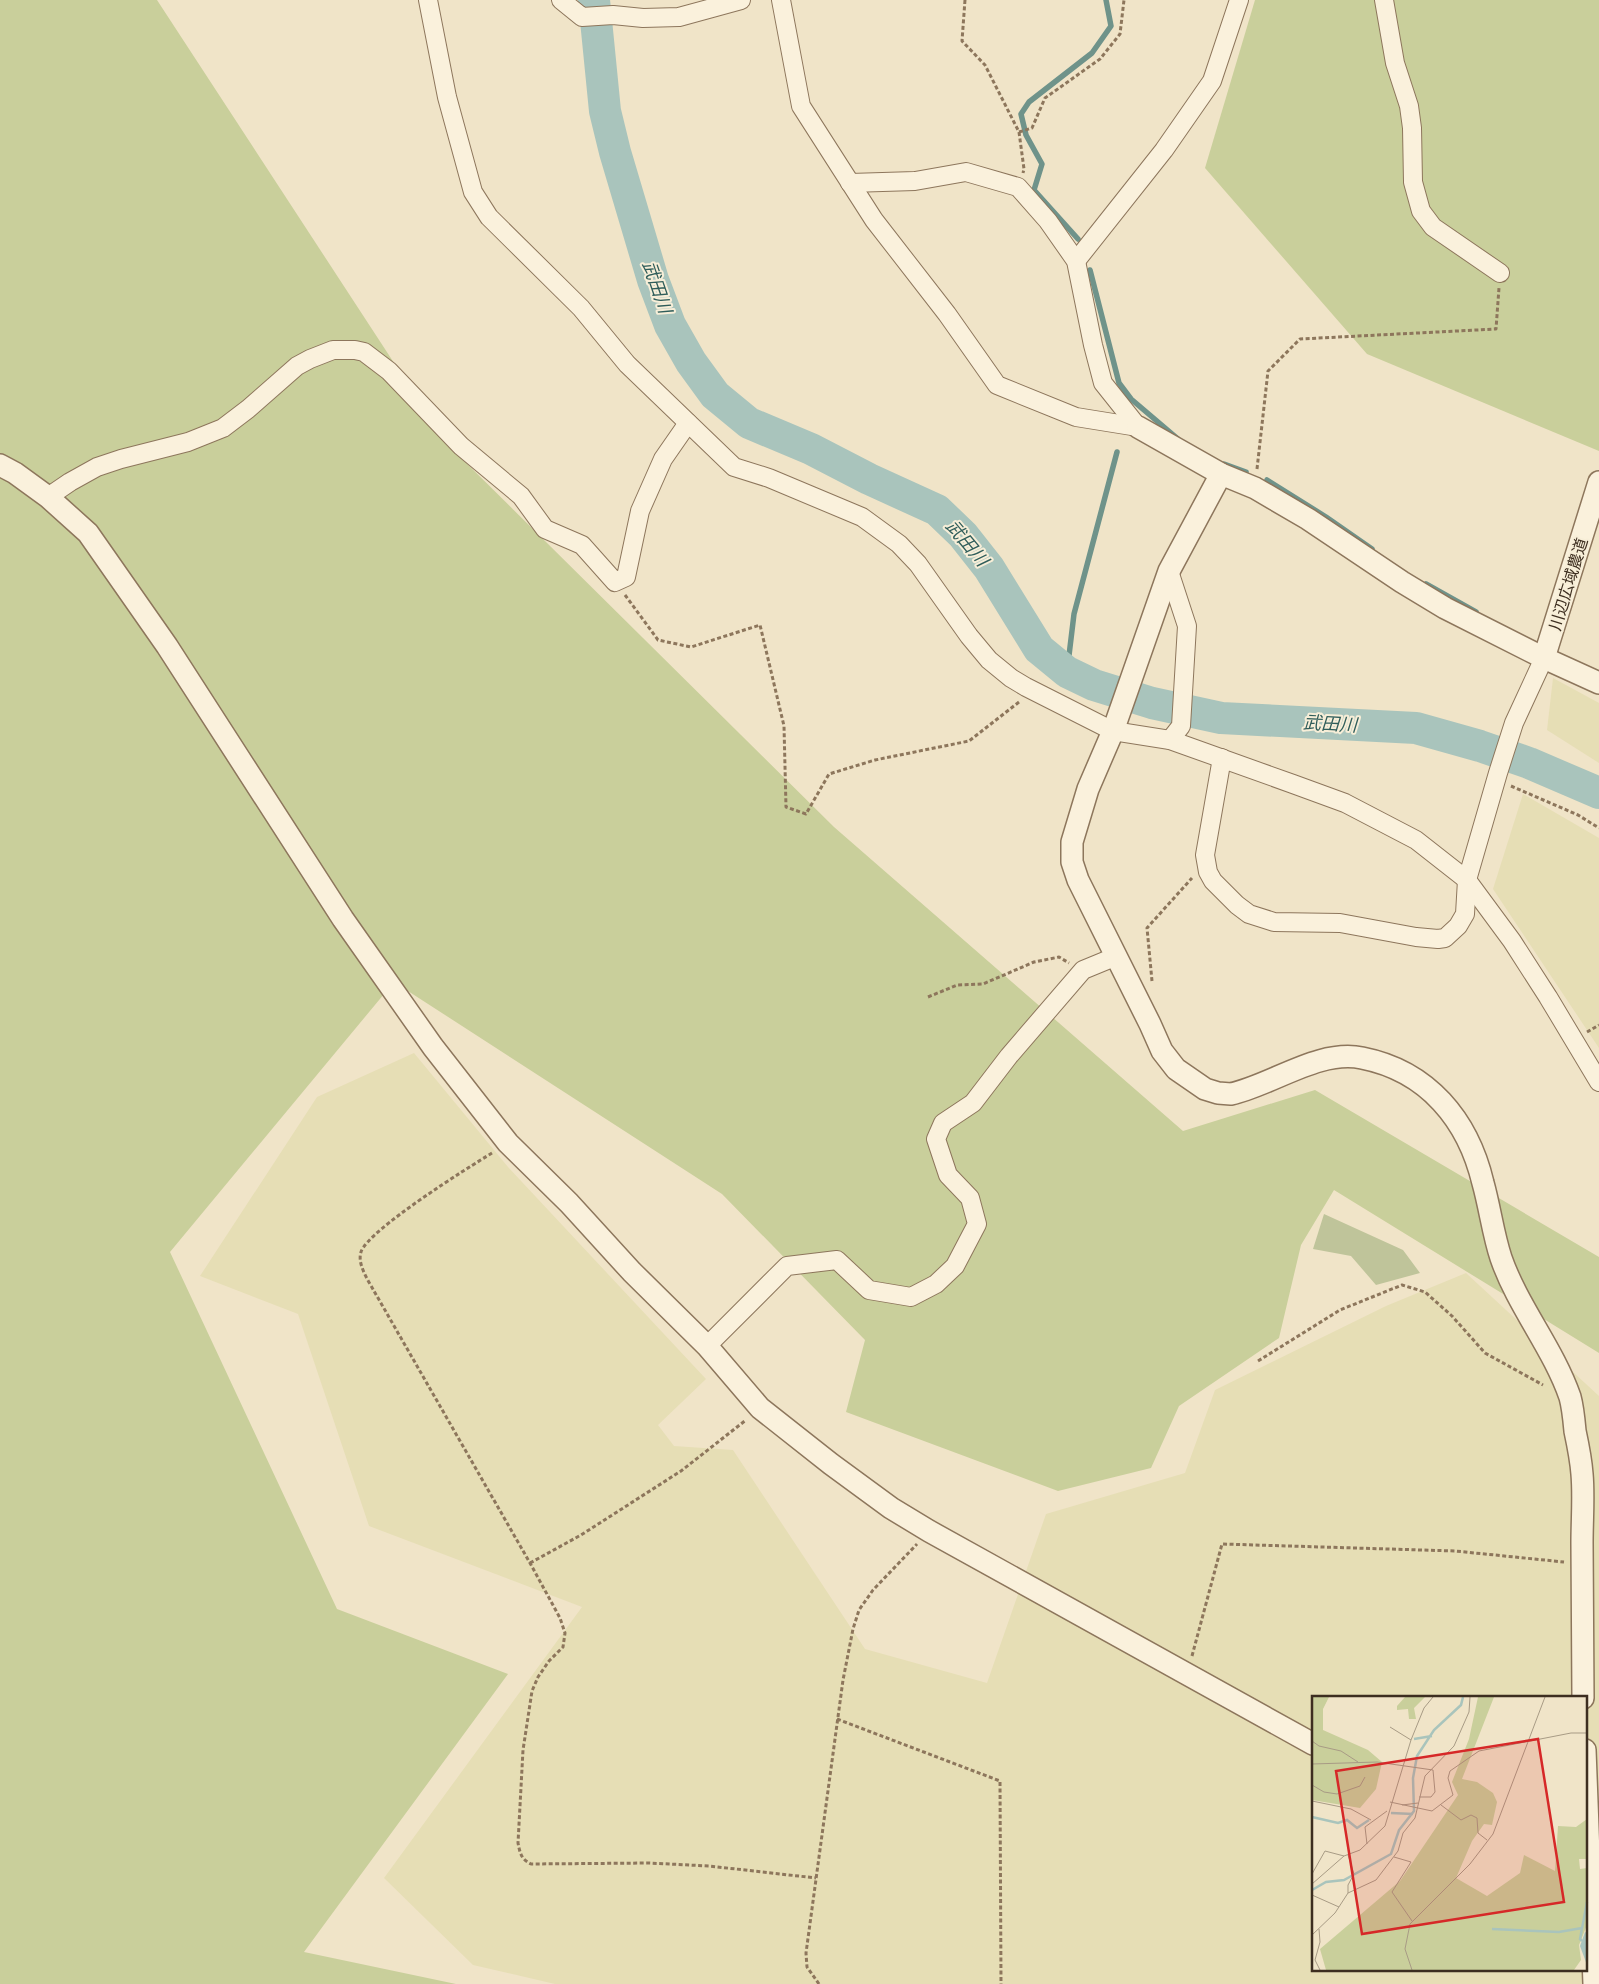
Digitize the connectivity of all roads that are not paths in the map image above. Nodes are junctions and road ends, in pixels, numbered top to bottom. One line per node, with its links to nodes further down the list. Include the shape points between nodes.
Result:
1 (428, 0): 10 (street, via 447,97 473,192 489,217 582,308 626,364)
2 (561, 0): 3 (street, via 582,17 613,15 643,18 679,17)
3 (741, 0)
4 (781, 0): 7 (street, via 800,106)
5 (1240, 0): 8 (street, via 1212,81 1164,150)
6 (1384, 0): 9 (street, via 1395,63 1409,106 1413,182 1420,211 1433,227)
7 (850, 183): 8 (street, via 916,181 966,172 1018,188 1048,221); 11 (street, via 997,385 1076,417)
8 (1076, 261): 11 (street, via 1103,383)
9 (1500, 273)
10 (688, 423): 15 (street, via 663,460 640,511 626,577 615,582 582,545 545,528 521,496 461,446 389,371 364,352 356,350 333,350 310,358 223,428 188,442 97,467); 19 (street, via 734,467 769,478 862,518 898,544 918,564 989,660 1011,678)
11 (1138, 427): 13 (street)
12 (0, 465): 15 (street)
13 (1221, 474): 16 (street); 17 (street, via 1255,488 1308,519 1431,600)
14 (1599, 482): 17 (street, 川辺広域農道)
15 (48, 497): 25 (street, via 88,534 120,578 342,918 433,1047 508,1143)
16 (1169, 571): 19 (street); 20 (street, via 1186,626 1181,726)
17 (1544, 658): 18 (street); 22 (street, via 1514,723)
18 (1599, 683)
19 (1116, 723): 20 (street); 23 (street, via 1088,789 1072,842 1072,862)
20 (1170, 740): 21 (street)
21 (1222, 758): 22 (street, via 1373,816 1416,840); 22 (street, via 1205,855 1207,867 1223,892 1262,920 1340,923 1429,939 1445,938 1465,914)
22 (1467, 880): 24 (street, via 1512,941)
23 (1117, 956): 25 (street, via 1083,970 973,1103 943,1123 936,1139 948,1175 970,1198 977,1224 955,1266 936,1284 911,1297 869,1290 837,1260 787,1266); 26 (street, via 1162,1051 1176,1069 1205,1088 1231,1094 1314,1063 1360,1057 1382,1063 1430,1089 1463,1128 1481,1176 1490,1218 1512,1286 1557,1367 1570,1399 1582,1474)
24 (1599, 1082)
25 (707, 1346): 27 (street, via 760,1408 891,1508)
26 (1583, 1696)
27 (1312, 1743)
28 (1586, 1771): 29 (street)
29 (1592, 1899): 30 (street)
30 (1594, 1984)

